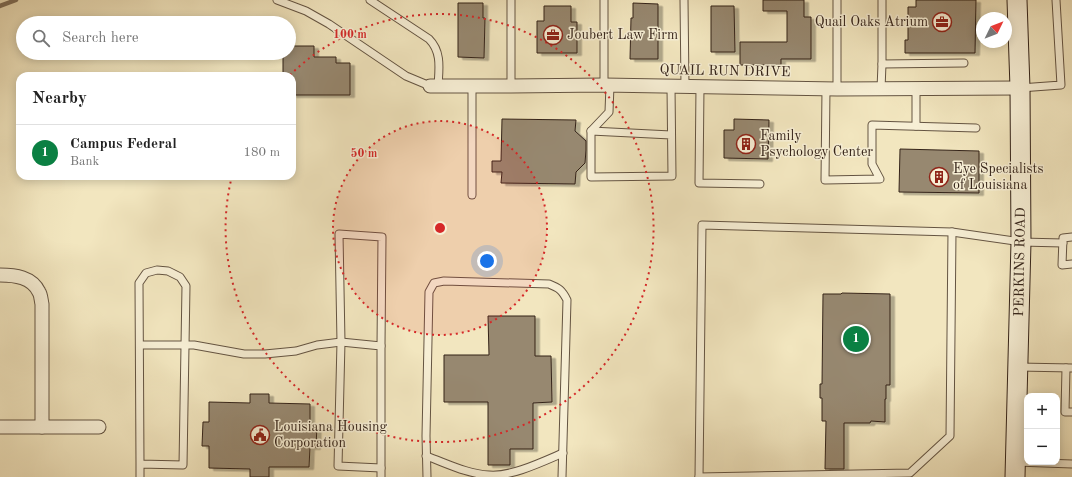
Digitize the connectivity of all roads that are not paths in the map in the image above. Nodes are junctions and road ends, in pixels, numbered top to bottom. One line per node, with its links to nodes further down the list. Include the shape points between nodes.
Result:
1 (277, 0): 13 (lane, via 329,24 406,76)
2 (370, 0): 13 (lane, via 429,38 434,44 438,51)
3 (511, 0): 15 (lane)
4 (604, 0): 12 (lane)
5 (684, 0): 17 (lane)
6 (837, 0): 20 (lane)
7 (882, 0): 11 (lane)
8 (1017, 0): 19 (main road, PERKINS ROAD)
9 (1056, 0): 19 (lane, via 1061,85)
10 (964, 63): 11 (lane)
11 (882, 64): 21 (lane)
12 (607, 85): 15 (street, QUAIL RUN DRIVE); 16 (street, QUAIL RUN DRIVE); 25 (lane, via 609,112)
13 (434, 86): 14 (street, QUAIL RUN DRIVE)
14 (472, 86): 15 (street, QUAIL RUN DRIVE); 28 (lane)
15 (511, 86)
16 (671, 87): 17 (street, QUAIL RUN DRIVE); 26 (lane)
17 (685, 87): 18 (street, QUAIL RUN DRIVE)
18 (700, 87): 20 (street, QUAIL RUN DRIVE); 27 (lane, via 700,183)
19 (1020, 88): 22 (street, QUAIL RUN DRIVE); 31 (main road, PERKINS ROAD)
20 (832, 89): 21 (street, QUAIL RUN DRIVE); 23 (lane, via 825,180 880,179 872,164 872,125)
21 (881, 89): 22 (street, QUAIL RUN DRIVE)
22 (916, 89): 23 (lane)
23 (916, 126): 24 (lane)
24 (976, 128)
25 (592, 131): 26 (lane); 26 (lane, via 591,177 672,176)
26 (671, 135)
27 (760, 184)
28 (472, 195)
29 (952, 232): 31 (lane); 55 (lane, via 950,436 910,473); 55 (lane, via 702,225)
30 (1072, 237): 32 (lane, via 1063,238)
31 (1021, 242): 32 (lane); 39 (main road, PERKINS ROAD)
32 (1063, 243): 33 (lane, via 1062,265)
33 (1072, 264)
34 (0, 275): 43 (street, via 27,279 40,293)
35 (341, 342): 37 (lane, via 265,354 244,354); 38 (lane); 38 (lane, via 339,234 382,237); 49 (lane, via 338,466)
36 (140, 344): 37 (lane); 37 (lane, via 139,283 146,273 157,270 168,271 180,277 186,286); 47 (lane)
37 (185, 345): 47 (lane, via 183,465)
38 (381, 346): 49 (lane)
39 (1018, 367): 40 (lane); 50 (main road, PERKINS ROAD)
40 (1069, 368): 41 (lane, via 1065,412)
41 (1072, 412)
42 (0, 427): 43 (street)
43 (42, 427): 44 (street)
44 (99, 427)
45 (563, 453): 46 (lane, via 524,469 500,475 469,471); 46 (lane, via 567,300 563,293 559,288 549,284 444,281 434,283 429,292); 54 (lane)
46 (426, 456): 53 (lane)
47 (140, 464): 51 (lane)
48 (1072, 464): 50 (lane)
49 (381, 468): 52 (lane)
50 (1015, 470)
51 (140, 477)
52 (381, 477)
53 (427, 477)
54 (562, 477)
55 (699, 477)

